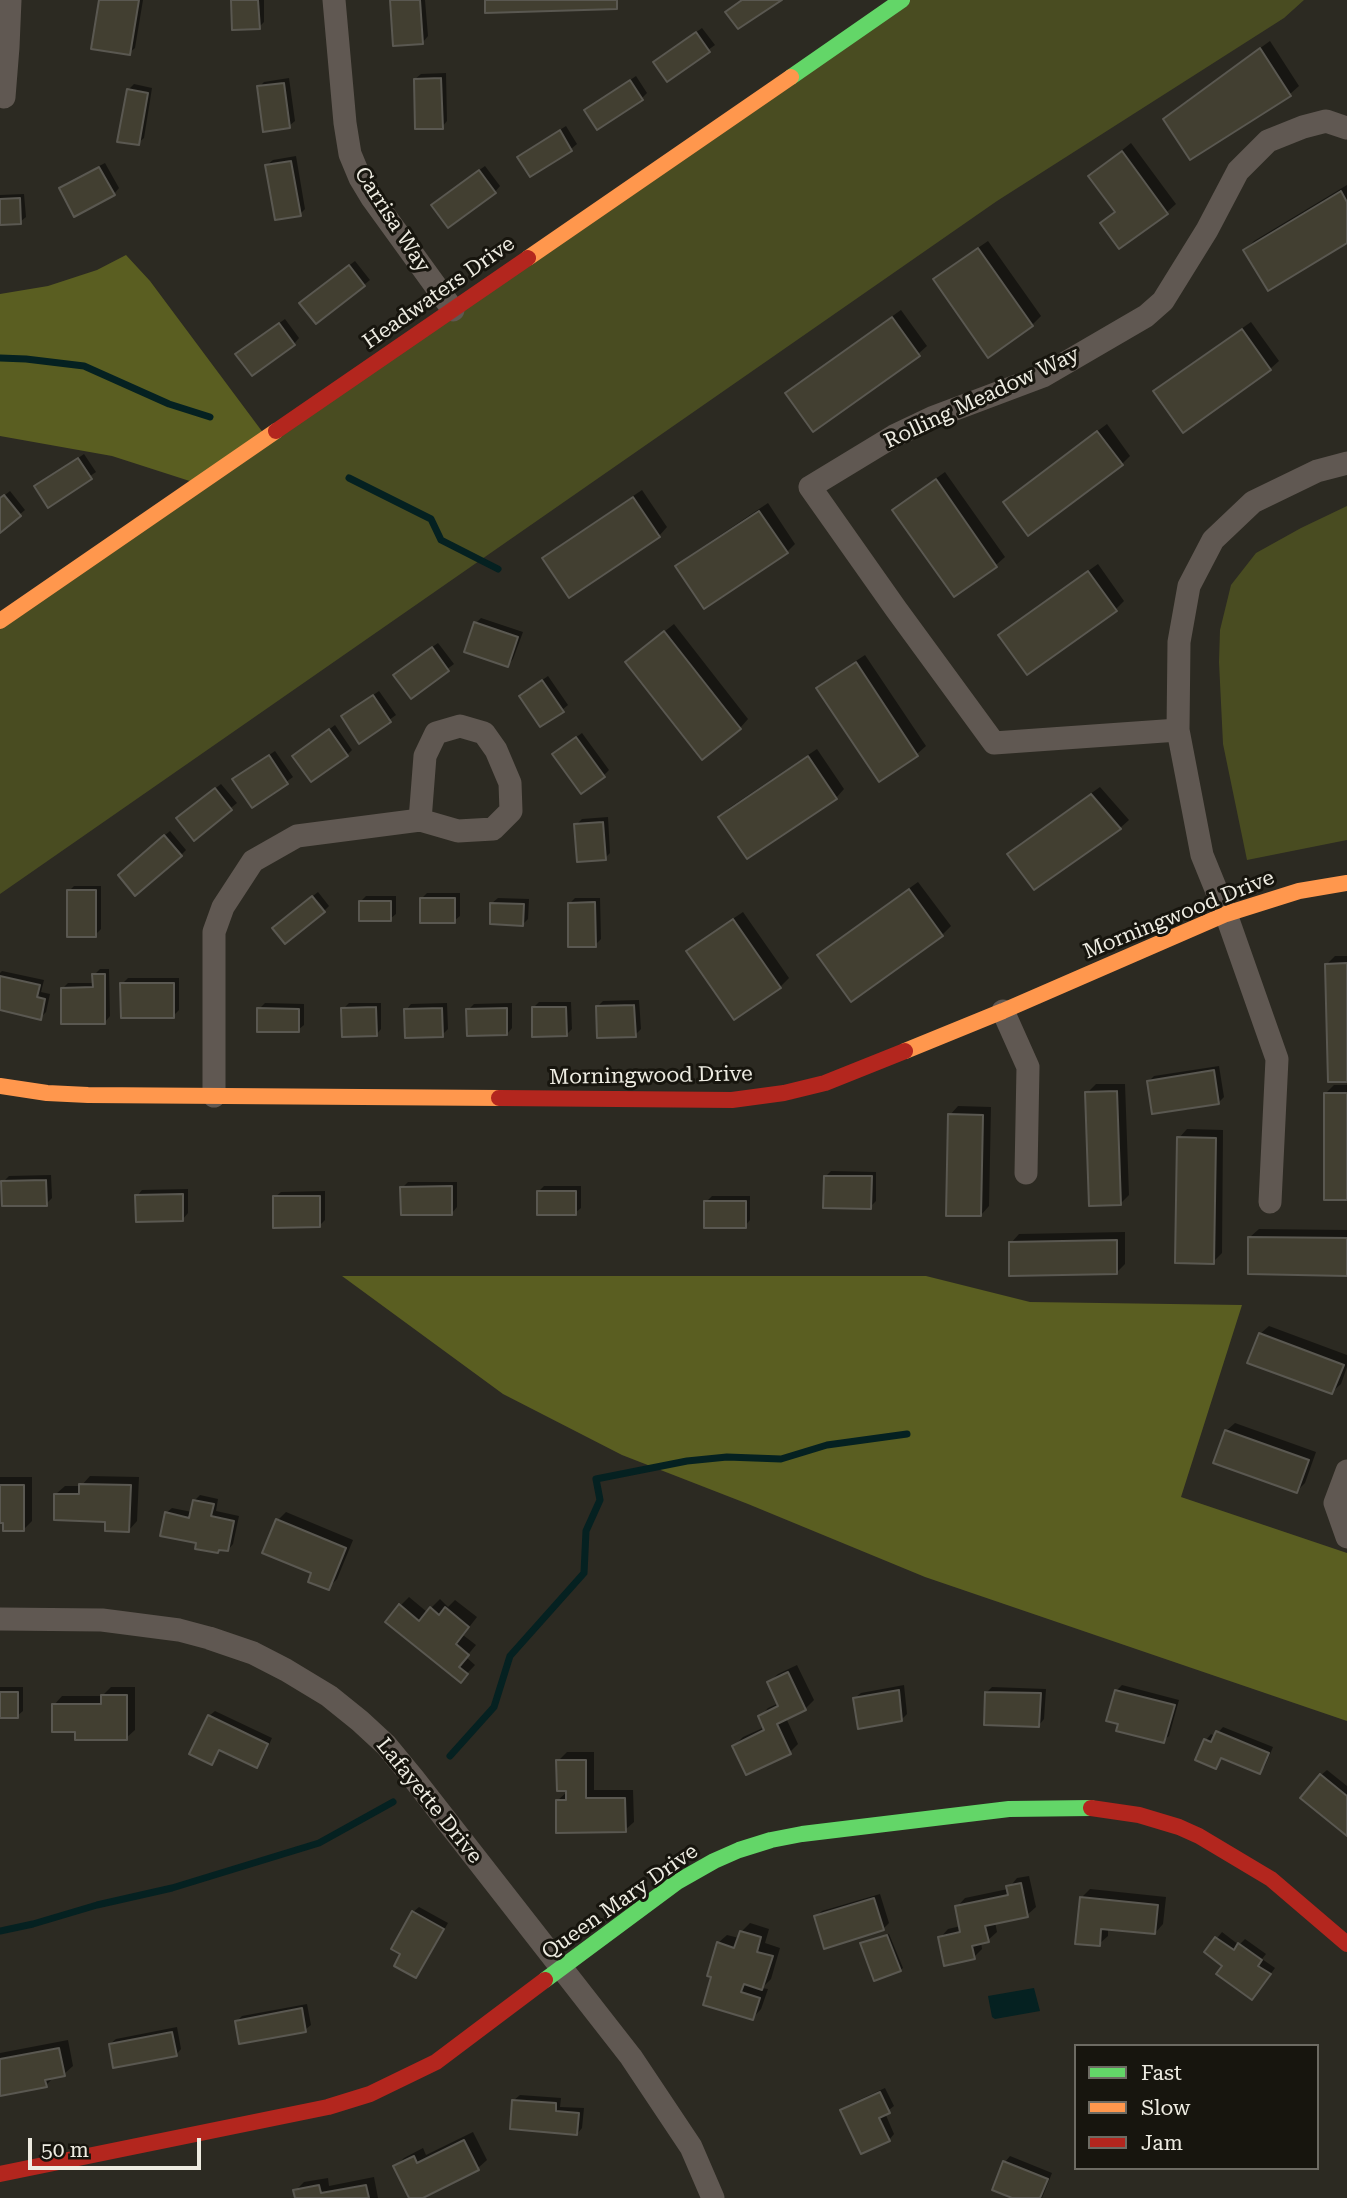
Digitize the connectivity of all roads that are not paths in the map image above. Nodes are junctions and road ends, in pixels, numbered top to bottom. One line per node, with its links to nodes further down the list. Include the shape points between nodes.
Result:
1 (10, 0): 4 (street)
2 (334, 0): 6 (street, Carrisa Way, via 350,154 372,198)
3 (902, 0): 6 (street, Headwaters Drive)
4 (4, 97)
5 (1347, 128): 9 (street, Rolling Meadow Way, via 1326,121 1268,141 1238,171 1163,301 1146,316 1043,376 894,436 810,487 994,743)
6 (453, 310): 8 (street, Headwaters Drive)
7 (1347, 463): 9 (street, via 1317,471 1252,502 1213,540 1189,586 1179,642)
8 (0, 621)
9 (1178, 730): 12 (street, via 1202,855)
10 (420, 820): 10 (street, via 458,831 493,829 511,811 510,783 484,733 460,726 436,733 425,756); 15 (street, via 297,836 253,861 223,907 214,932)
11 (1347, 883): 12 (street, Morningwood Drive, via 1298,891)
12 (1226, 914): 13 (street, Morningwood Drive); 17 (street, via 1278,1059)
13 (1003, 1011): 15 (street, Morningwood Drive, via 825,1083 732,1100); 16 (street, via 1028,1067)
14 (0, 1086): 15 (street, Morningwood Drive, via 88,1095)
15 (214, 1096)
16 (1026, 1173)
17 (1270, 1202)
18 (1347, 1471): 19 (street, via 1335,1503)
19 (1347, 1537)
20 (0, 1619): 22 (street, Lafayette Drive, via 102,1620 178,1630 253,1653 314,1686 360,1720 393,1754)
21 (1347, 1944): 22 (street, Queen Mary Drive, via 1271,1879 1179,1827 1090,1808 1009,1808 814,1832 739,1850 677,1882)
22 (563, 1969): 23 (street, Queen Mary Drive, via 436,2062 370,2094 328,2107); 24 (street, Lafayette Drive, via 684,2135)
23 (0, 2174)
24 (713, 2198)

